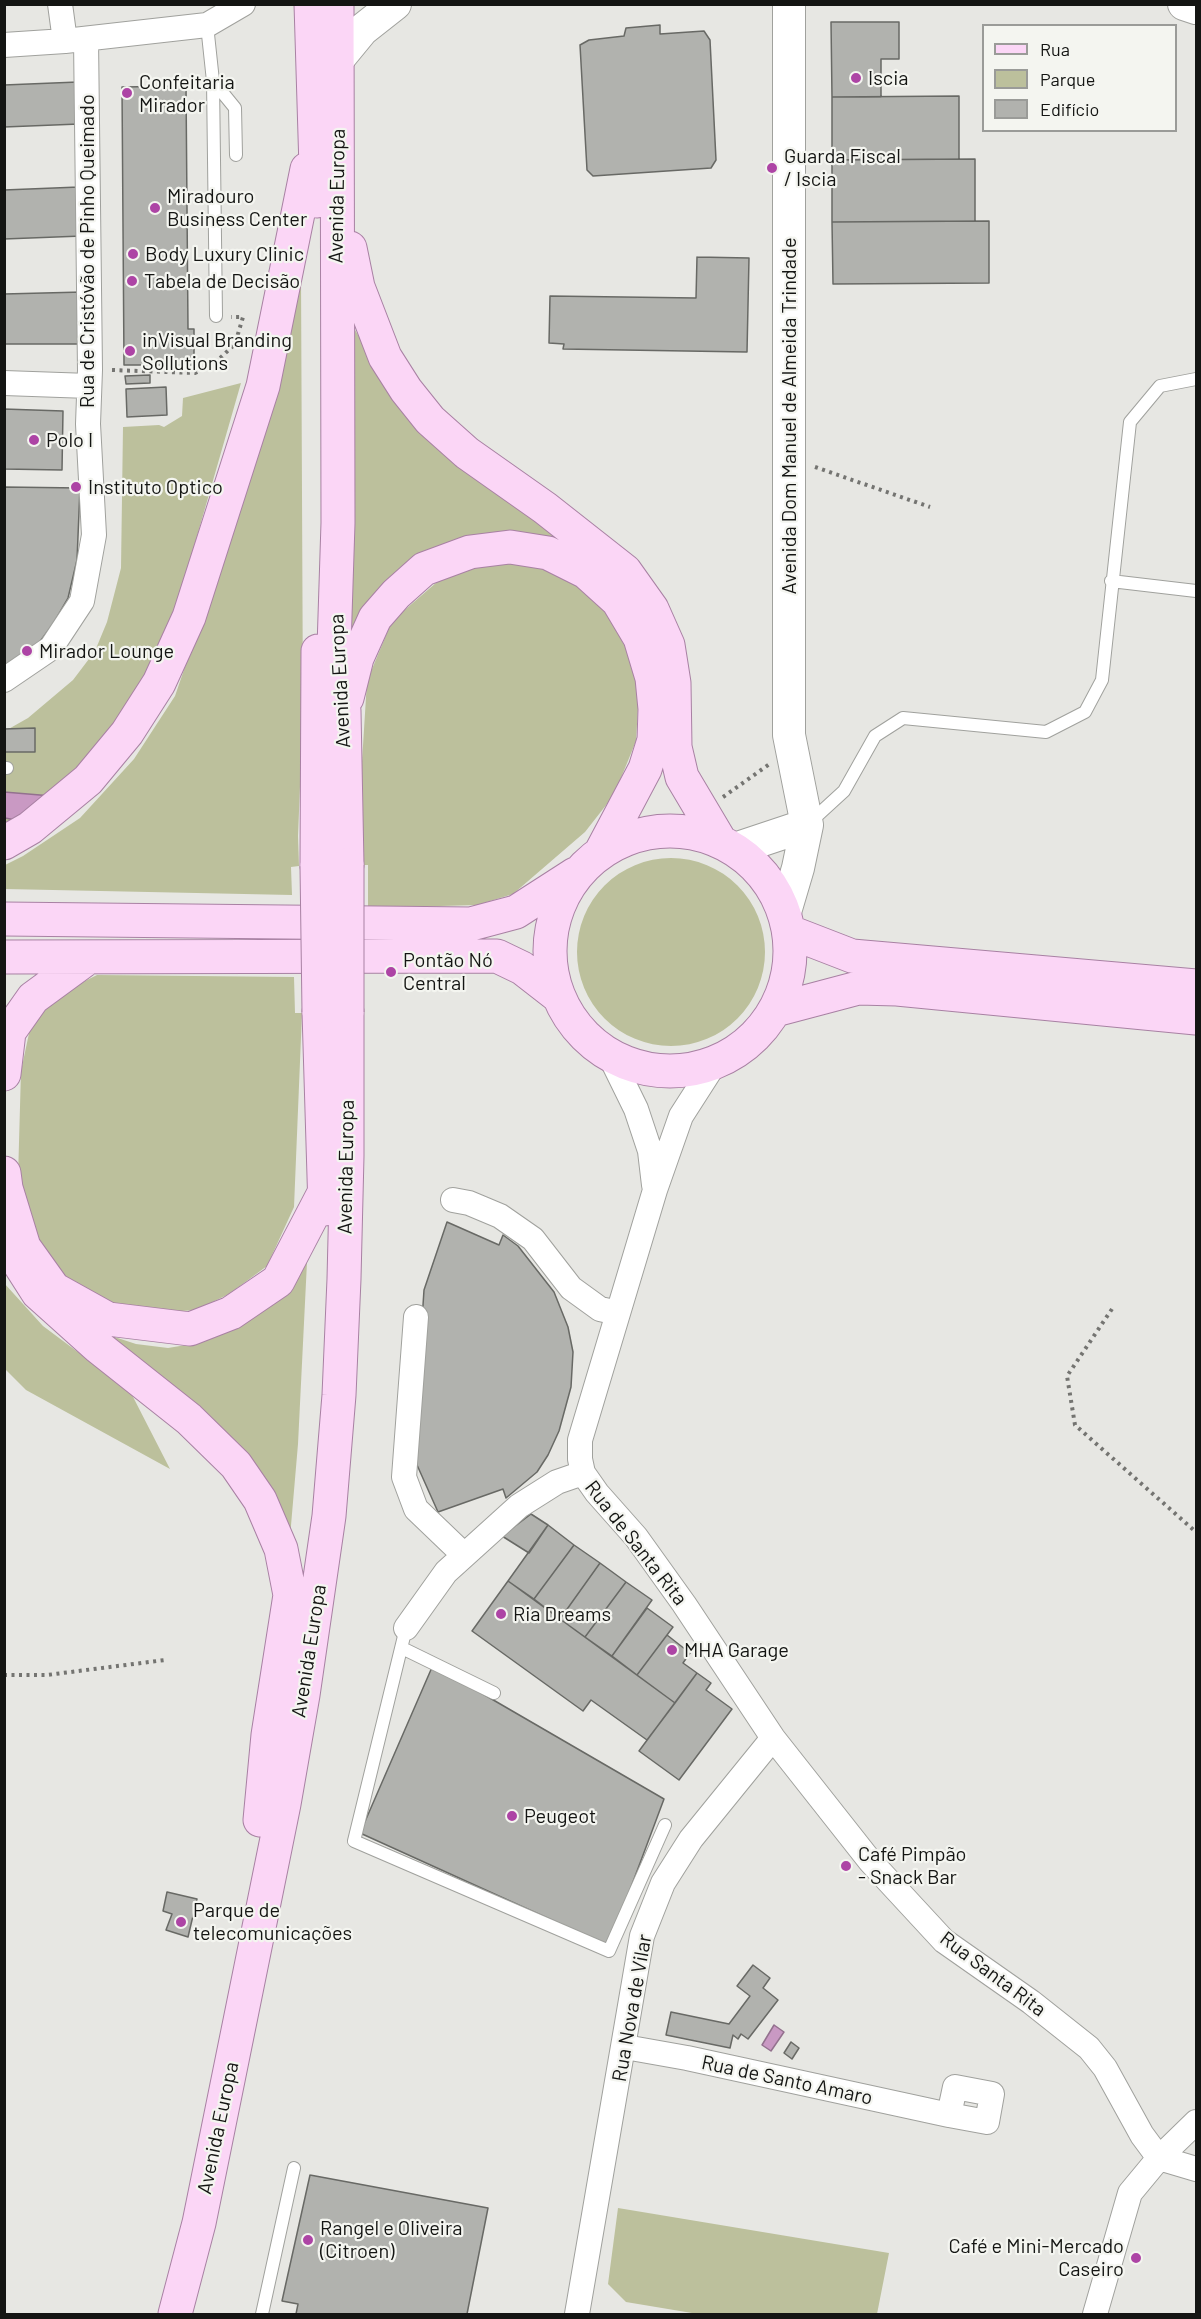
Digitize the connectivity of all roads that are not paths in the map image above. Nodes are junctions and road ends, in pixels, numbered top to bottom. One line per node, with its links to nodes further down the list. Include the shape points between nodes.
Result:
1 (60, 4): 10 (street, Rua de Cristóvão de Pinho Queimado)
2 (243, 4): 9 (street)
3 (311, 4): 14 (main road, Avenida Europa)
4 (338, 4): 12 (main road, Avenida Europa)
5 (395, 4): 12 (street, via 362,30)
6 (789, 4): 25 (street, Avenida Dom Manuel de Almeida Trindade, via 789,735)
7 (1184, 4): 8 (street)
8 (1197, 8)
9 (207, 25): 10 (street); 13 (lane)
10 (75, 40): 11 (street); 18 (street, Rua de Cristóvão de Pinho Queimado)
11 (4, 45)
12 (339, 58): 16 (main road, Avenida Europa)
13 (213, 81): 15 (lane, via 235,108); 17 (lane)
14 (314, 138): 26 (main road, via 263,386 189,617 159,683 127,733 88,780 30,828); 29 (main road, Avenida Europa)
15 (236, 155)
16 (338, 191): 24 (main road, Avenida Europa, via 334,647); 27 (main road, via 358,287 385,357 406,390 430,420 466,453 625,571 652,609 668,645 674,683 675,747 682,777)
17 (216, 316)
18 (90, 378): 20 (street); 23 (street, Rua de Cristóvão de Pinho Queimado, via 88,424 94,535 82,601 51,648)
19 (1197, 379): 21 (lane, via 1160,386 1130,422)
20 (4, 382)
21 (1111, 581): 22 (lane); 25 (lane, via 1102,680 1085,712 1046,732 903,718 875,736 844,791)
22 (1197, 591)
23 (4, 680)
24 (344, 711): 28 (main road, via 357,657 375,618 424,569 470,552 510,547 548,553 586,572 618,601 640,639 652,678 655,709 654,740 645,769); 29 (main road, Avenida Europa)
25 (807, 825): 27 (street); 32 (street, Avenida Dom Manuel de Almeida Trindade)
26 (4, 843)
27 (728, 845): 28 (main road, via 679,831 651,832 625,839); 32 (main road, via 753,863 772,886)
28 (592, 861): 31 (main road, via 516,912 471,924); 37 (main road, via 565,891 555,917 550,961)
29 (332, 865): 39 (main road, Avenida Europa, bridge)
30 (4, 919): 31 (main road)
31 (61, 921): 33 (main road)
32 (787, 922): 36 (main road, via 852,956); 38 (main road, via 791,959)
33 (4, 938)
34 (4, 957): 35 (main road)
35 (90, 957): 37 (main road, via 497,956 522,968); 43 (main road, via 33,998 9,1032)
36 (1197, 986)
37 (558, 996): 41 (main road, via 588,1040)
38 (775, 1010): 40 (main road, via 858,988); 42 (main road, via 739,1050)
39 (333, 1012): 46 (main road, Avenida Europa); 65 (main road, Avenida Europa, via 347,1156 339,1395 329,1516 284,1804 204,2200)
40 (1197, 1018)
41 (610, 1056): 42 (main road, via 662,1071 689,1070); 45 (street, Rua de Santa Rita, via 636,1109 650,1151)
42 (715, 1063): 45 (street, Rua de Santa Rita, via 681,1116)
43 (4, 1074)
44 (4, 1173): 46 (main road, via 24,1247 54,1289 108,1319 190,1329 231,1313 278,1281)
45 (655, 1190): 49 (street, Rua de Santa Rita)
46 (325, 1191): 56 (main road, Avenida Europa, via 326,1281 310,1515 279,1731)
47 (453, 1200): 49 (street, via 500,1216 533,1239 571,1288 600,1309)
48 (4, 1240): 56 (main road, via 38,1293 189,1419 236,1465 264,1509 281,1549 290,1594 268,1735)
49 (618, 1313): 51 (street, Rua de Santa Rita, via 580,1440)
50 (416, 1317): 52 (street, via 404,1477 416,1509)
51 (583, 1473): 52 (street, via 557,1482 519,1506); 55 (street, Rua de Santa Rita, via 664,1575)
52 (464, 1555): 53 (street, via 446,1572)
53 (404, 1638): 54 (lane); 57 (lane, via 354,1841 609,1951)
54 (494, 1693)
55 (772, 1738): 58 (street, Rua Nova de Vilar, via 691,1839 663,1883 642,1936); 61 (street, Rua Santa Rita, via 870,1861 944,1941 1089,2048)
56 (260, 1821): 64 (main road, Avenida Europa)
57 (665, 1825)
58 (625, 2047): 59 (street, Rua de Santo Amaro); 67 (street, Rua Nova de Vilar)
59 (949, 2115)
60 (1197, 2122): 61 (street)
61 (1159, 2158): 63 (street); 68 (street, via 1130,2193)
62 (294, 2168): 66 (lane)
63 (1197, 2169)
64 (159, 2314)
65 (175, 2314)
66 (262, 2314)
67 (578, 2314)
68 (1095, 2314)

